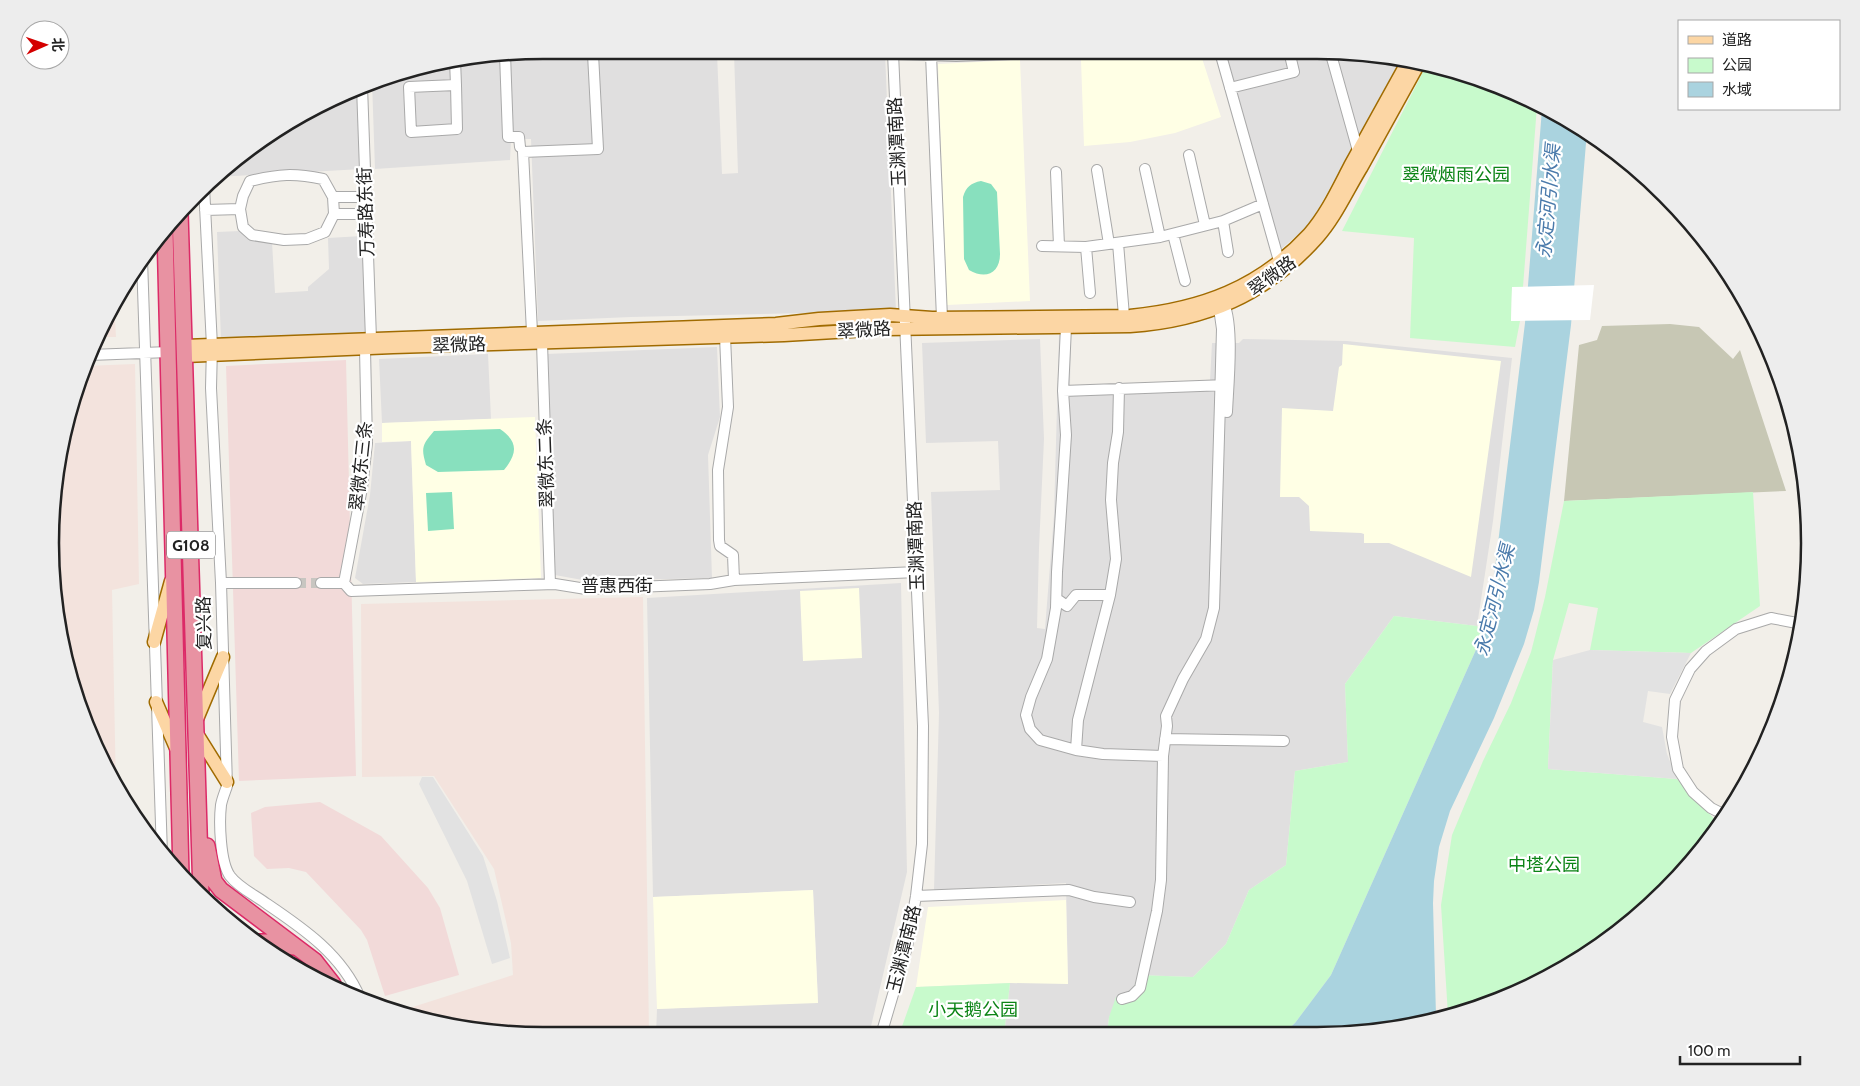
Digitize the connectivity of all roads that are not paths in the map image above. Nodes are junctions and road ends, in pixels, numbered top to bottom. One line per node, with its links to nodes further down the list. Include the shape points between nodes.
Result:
1 (593, 59): 48 (street, via 598,149 523,152)
2 (893, 59): 46 (street, 玉渊潭南路)
3 (930, 59): 45 (street)
4 (1222, 59): 12 (street)
5 (1291, 59): 12 (street, via 1294,72)
6 (1332, 59): 15 (street)
7 (505, 61): 14 (street, via 508,137 519,137)
8 (455, 67): 11 (street)
9 (1404, 67): 15 (main road, 翠微路)
10 (1416, 69): 43 (main road, 翠微路, via 1338,208 1318,237 1293,263 1266,283 1239,300)
11 (456, 85): 11 (street, via 457,129 411,132 410,87)
12 (1230, 88): 23 (street)
13 (362, 94): 22 (street, 万寿路东街)
14 (520, 147)
15 (1358, 150): 39 (main road, 翠微路, via 1310,233)
16 (1189, 155): 30 (street)
17 (1145, 169): 32 (street)
18 (1097, 170): 34 (street)
19 (1056, 172): 36 (street)
20 (205, 197): 25 (street, 复兴路)
21 (334, 197): 22 (street); 24 (street, via 323,179 298,174 270,176 250,181); 26 (street)
22 (365, 197): 27 (street, 万寿路东街)
23 (1263, 204): 28 (street); 39 (street)
24 (240, 209): 25 (street); 26 (street, via 243,227 252,235 284,240 307,239 325,232)
25 (206, 210): 52 (street, 复兴路)
26 (334, 214): 27 (street)
27 (365, 214): 51 (street, 万寿路东街)
28 (1223, 221): 30 (street); 38 (street)
29 (180, 223): 53 (highway, 复兴路 / G108)
30 (1205, 225): 31 (street)
31 (1173, 234): 32 (street); 41 (street)
32 (1160, 237): 34 (street)
33 (165, 240): 54 (highway, 复兴路 / G108)
34 (1113, 243): 37 (street); 44 (street)
35 (1042, 246): 36 (street)
36 (1059, 246): 37 (street)
37 (1086, 247): 42 (street)
38 (1228, 252)
39 (1279, 261): 43 (main road, 翠微路)
40 (142, 271): 55 (street)
41 (1185, 281)
42 (1090, 293)
43 (1221, 304): 44 (main road, 翠微路); 47 (main road, 翠微路, via 1191,317 1160,324); 57 (street)
44 (1124, 316): 45 (main road, 翠微路)
45 (942, 318): 46 (main road, 翠微路)
46 (906, 322): 47 (main road, 翠微路); 48 (main road, 翠微路, via 890,315 776,324); 49 (main road, 翠微路); 60 (street, 玉渊潭南路)
47 (1066, 327): 59 (street)
48 (532, 332): 51 (main road, 翠微路)
49 (725, 336): 50 (main road, 翠微路); 62 (street, via 728,407 718,470 719,540 720,546 733,555)
50 (542, 342): 51 (main road, 翠微路); 67 (street, 翠微东二条)
51 (368, 344): 52 (main road, 翠微路); 66 (street, 翠微东三条, via 367,443)
52 (212, 350): 53 (main road, 翠微路); 63 (street, 复兴路)
53 (185, 351): 74 (highway, 复兴路 / G108)
54 (169, 352): 55 (street); 61 (highway, 复兴路 / G108)
55 (145, 353): 56 (street); 71 (street)
56 (97, 355)
57 (1224, 385): 58 (street); 75 (street, via 1214,608 1206,639 1166,716)
58 (1119, 388): 59 (street); 68 (street, via 1111,500 1116,559)
59 (1063, 391): 69 (street, via 1066,435)
60 (917, 572): 62 (street, 普惠西街); 86 (street, 玉渊潭南路, via 923,726 922,844)
61 (173, 573): 71 (main road); 78 (highway, 复兴路 / G108)
62 (734, 580): 67 (street, 普惠西街, via 710,584 586,588)
63 (221, 583): 64 (street); 72 (street, 复兴路)
64 (296, 583)
65 (321, 583): 66 (street, 普惠西街)
66 (344, 583): 67 (street, 普惠西街, via 351,591)
67 (550, 584)
68 (1110, 595): 69 (street, via 1076,595 1067,606); 77 (street, via 1078,720)
69 (1056, 599): 77 (street, via 1047,659 1026,715 1030,730 1040,740)
70 (1794, 623): 82 (street, via 1771,618 1736,629 1706,650 1690,669 1675,700 1672,737 1678,769 1693,792)
71 (154, 642): 73 (street)
72 (223, 657): 74 (main road); 80 (street, 复兴路)
73 (156, 702): 78 (main road); 83 (street)
74 (196, 728): 80 (main road); 81 (highway, 复兴路 / G108)
75 (1165, 739): 76 (street); 79 (street)
76 (1284, 741)
77 (1076, 750): 79 (street)
78 (178, 752): 84 (highway, 复兴路 / G108)
79 (1163, 756): 92 (street, via 1161,880 1157,911 1140,988 1132,996)
80 (227, 782): 91 (street, 复兴路, via 221,804 226,870 238,884 327,949)
81 (199, 800): 85 (highway, 复兴路 / G108); 89 (highway, via 214,881 220,890)
82 (1720, 812)
83 (161, 841)
84 (180, 863)
85 (201, 885)
86 (916, 896): 87 (street, via 1070,890); 93 (street, 玉渊潭南路, via 907,947)
87 (1130, 902)
88 (269, 943): 89 (highway)
89 (302, 950): 90 (highway)
90 (328, 976)
91 (356, 989)
92 (1122, 999)
93 (883, 1027)

